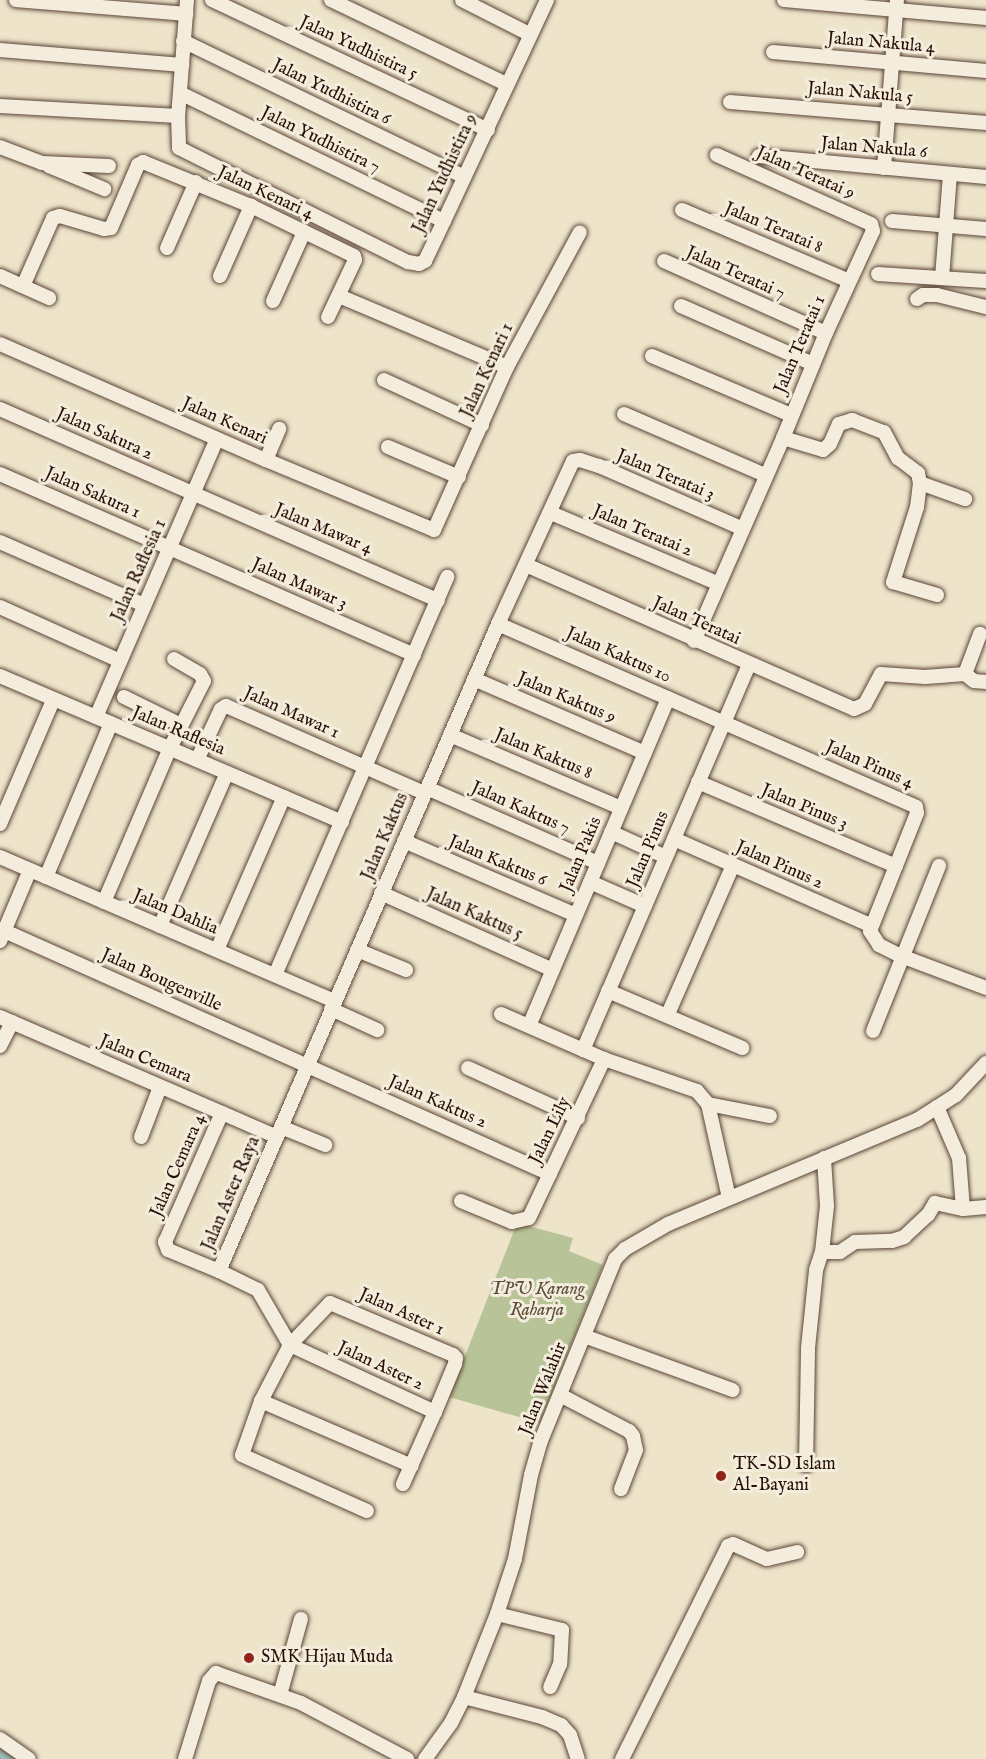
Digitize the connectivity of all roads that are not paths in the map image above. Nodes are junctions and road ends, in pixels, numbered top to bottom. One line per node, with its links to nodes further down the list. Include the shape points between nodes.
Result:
1 (16, 0): 8 (street)
2 (212, 0): 24 (street, Jalan Yudhistira 5)
3 (331, 0): 17 (street)
4 (462, 0): 10 (street)
5 (547, 0): 10 (street, Jalan Yudhistira 9)
6 (784, 0): 7 (street)
7 (896, 5): 9 (street); 14 (street)
8 (186, 7): 11 (street)
9 (986, 18)
10 (531, 35): 17 (street, Jalan Yudhistira 9)
11 (183, 41): 15 (street); 32 (street, Jalan Yudhistira 6)
12 (0, 50): 15 (street)
13 (773, 52): 14 (street, Jalan Nakula 4)
14 (892, 62): 16 (street, Jalan Nakula 4); 21 (street)
15 (182, 65): 18 (street)
16 (986, 71)
17 (506, 84): 24 (street, Jalan Yudhistira 9)
18 (180, 93): 22 (street); 38 (street, Jalan Yudhistira 7)
19 (730, 102): 21 (street, Jalan Nakula 5)
20 (0, 106): 22 (street)
21 (887, 113): 23 (street, Jalan Nakula 5); 30 (street)
22 (178, 116): 38 (street, Jalan Yudhistira 9, via 179,148 408,262 425,261)
23 (986, 123)
24 (488, 130): 32 (street, Jalan Yudhistira 9)
25 (0, 147): 28 (street)
26 (717, 155): 42 (street, Jalan Teratai 9, via 871,224)
27 (759, 156): 30 (street, Jalan Nakula 6)
28 (42, 163): 29 (street); 35 (street)
29 (109, 166)
30 (884, 168): 31 (street, Jalan Nakula 6)
31 (950, 174): 33 (street, Jalan Nakula 6); 40 (street)
32 (464, 177): 38 (street, Jalan Yudhistira 9)
33 (986, 177)
34 (196, 182): 36 (street, Jalan Kenari 4); 45 (street); 53 (street, Jalan Kenari 4, via 148,162 140,163 111,228 60,216 53,218)
35 (104, 189)
36 (250, 206): 43 (street, Jalan Kenari 4); 49 (street)
37 (682, 210): 51 (street, Jalan Teratai 8)
38 (444, 221)
39 (892, 221): 40 (street)
40 (946, 225): 41 (street); 50 (street)
41 (986, 229)
42 (873, 231): 51 (street, Jalan Teratai 1)
43 (304, 232): 54 (street, Jalan Kenari 4, via 354,256); 57 (street)
44 (580, 232): 65 (street, Jalan Kenari 1)
45 (167, 248)
46 (664, 261): 61 (street, Jalan Teratai 7)
47 (878, 274): 50 (street)
48 (0, 276): 53 (street)
49 (220, 276)
50 (942, 278): 52 (street)
51 (849, 281): 61 (street, Jalan Teratai 1)
52 (986, 281)
53 (23, 286): 55 (street)
54 (339, 296): 60 (street); 65 (street)
55 (49, 298)
56 (917, 299): 59 (street, via 937,295)
57 (273, 301)
58 (681, 306): 64 (street)
59 (986, 307)
60 (328, 317)
61 (826, 333): 64 (street, Jalan Teratai 1)
62 (0, 344): 73 (street, Jalan Kenari)
63 (652, 356): 69 (street)
64 (813, 364): 69 (street, Jalan Teratai 1)
65 (507, 367): 70 (street, Jalan Kenari 1)
66 (384, 380): 70 (street)
67 (0, 410): 81 (street, Jalan Sakura 2)
68 (624, 414): 78 (street)
69 (791, 415): 72 (street, Jalan Teratai 1)
70 (482, 425): 79 (street, Jalan Kenari 1)
71 (279, 429): 75 (street)
72 (783, 438): 78 (street, Jalan Teratai 1); 80 (street, via 823,450 839,424 846,420 878,428 898,458 918,473)
73 (217, 439): 75 (street, Jalan Kenari); 81 (street, Jalan Raflesia 1)
74 (388, 447): 79 (street)
75 (266, 460): 85 (street, Jalan Kenari)
76 (573, 461): 83 (street, Jalan Kaktus); 84 (street, Jalan Teratai 3, via 599,466)
77 (0, 474): 87 (street, Jalan Sakura 1)
78 (765, 475): 84 (street, Jalan Teratai 1)
79 (459, 477): 85 (street, Jalan Kenari 1)
80 (920, 483): 82 (street); 91 (street, via 917,507 893,582)
81 (193, 494): 87 (street, Jalan Raflesia 1); 92 (street, Jalan Mawar 4)
82 (965, 499)
83 (551, 513): 88 (street, Jalan Kaktus); 90 (street, Jalan Teratai 2)
84 (743, 529): 90 (street, Jalan Teratai 1)
85 (434, 530)
86 (0, 542): 93 (street)
87 (169, 548): 93 (street, Jalan Raflesia 1); 98 (street, Jalan Mawar 3)
88 (526, 565): 95 (street, Jalan Kaktus); 97 (street, Jalan Teratai)
89 (447, 577): 92 (street)
90 (719, 584): 97 (street, Jalan Teratai 1)
91 (937, 595)
92 (438, 600): 98 (street)
93 (144, 605): 100 (street, Jalan Raflesia 1)
94 (0, 608): 100 (street)
95 (498, 624): 104 (street, Jalan Kaktus); 107 (street, Jalan Kaktus 10)
96 (980, 634): 102 (street)
97 (694, 641): 101 (street, Jalan Teratai)
98 (414, 655): 117 (street)
99 (174, 659): 112 (street, via 204,680)
100 (120, 661): 109 (street, Jalan Raflesia 1)
101 (749, 665): 102 (street, Jalan Teratai, via 854,709 865,704 881,674); 110 (street, Jalan Pinus)
102 (965, 674): 105 (street, via 974,681)
103 (0, 676): 109 (street, Jalan Raflesia)
104 (474, 679): 113 (street, Jalan Kaktus); 115 (street, Jalan Kaktus 9)
105 (986, 682)
106 (124, 697): 112 (street)
107 (668, 698): 110 (street, Jalan Kaktus 10); 115 (street, Jalan Pakis)
108 (51, 705): 124 (street)
109 (96, 717): 111 (street, Jalan Raflesia)
110 (724, 722): 119 (street, Jalan Pinus); 132 (street, Jalan Pinus 4, via 916,807 918,813)
111 (111, 723): 114 (street, Jalan Raflesia); 135 (street)
112 (181, 725): 114 (street)
113 (450, 735): 120 (street, Jalan Kaktus); 122 (street, Jalan Kaktus 8)
114 (170, 748): 116 (street, Jalan Raflesia); 138 (street)
115 (645, 753): 122 (street, Jalan Pakis)
116 (197, 760): 117 (street, Jalan Mawar 1, via 226,706); 118 (street, Jalan Raflesia)
117 (366, 767): 120 (street, Jalan Kaktus 7); 123 (street)
118 (227, 773): 121 (street, Jalan Raflesia); 142 (street)
119 (698, 782): 126 (street, Jalan Pinus); 132 (street, Jalan Pinus 3)
120 (426, 791): 127 (street, Jalan Kaktus); 130 (street, Jalan Kaktus 7)
121 (284, 797): 123 (street, Jalan Raflesia); 144 (street)
122 (621, 808): 125 (street, Jalan Pakis)
123 (342, 822): 149 (street)
124 (0, 824)
125 (611, 832): 129 (street); 130 (street, Jalan Pakis)
126 (674, 839): 129 (street, Jalan Pinus); 131 (street, Jalan Pinus 2)
127 (404, 841): 137 (street, Jalan Kaktus); 140 (street, Jalan Kaktus 6)
128 (0, 857): 134 (street, Jalan Dahlia)
129 (666, 857): 139 (street, Jalan Pinus)
130 (598, 862): 136 (street, Jalan Pakis)
131 (733, 865): 141 (street, Jalan Pinus 2); 154 (street)
132 (896, 866): 141 (street, Jalan Pinus 4)
133 (939, 866): 146 (street)
134 (30, 870): 135 (street, Jalan Dahlia); 143 (street)
135 (46, 877): 138 (street, Jalan Dahlia)
136 (590, 882): 139 (street); 140 (street, Jalan Pakis)
137 (381, 893): 145 (street, Jalan Kaktus); 148 (street, Jalan Kaktus 5)
138 (104, 902): 142 (street, Jalan Dahlia)
139 (645, 906): 151 (street, Jalan Pinus)
140 (576, 915): 148 (street, Jalan Pakis)
141 (870, 925): 146 (street, via 879,945)
142 (160, 926): 144 (street, Jalan Dahlia)
143 (1, 933): 164 (street, Jalan Bougenville)
144 (217, 950): 149 (street, Jalan Dahlia)
145 (357, 950): 147 (street); 152 (street, Jalan Kaktus)
146 (901, 957): 150 (street); 158 (street)
147 (406, 970)
148 (552, 970): 156 (street, Jalan Pakis)
149 (275, 975): 152 (street, Jalan Dahlia)
150 (986, 988)
151 (608, 991): 154 (street); 161 (street, Jalan Pinus)
152 (333, 1005): 157 (street, Jalan Dahlia); 164 (street, Jalan Kaktus)
153 (501, 1014): 156 (street)
154 (668, 1014): 160 (street)
155 (6, 1020): 159 (street); 166 (street, Jalan Cemara)
156 (529, 1026): 161 (street)
157 (377, 1030)
158 (873, 1031)
159 (0, 1046)
160 (742, 1048)
161 (583, 1050): 162 (street)
162 (604, 1059): 167 (street, via 697,1091); 171 (street, Jalan Lily)
163 (986, 1065): 168 (street, Jalan Walahir, via 956,1095)
164 (308, 1066): 172 (street, Jalan Aster Raya); 176 (street, Jalan Kaktus 2)
165 (468, 1068): 171 (street)
166 (160, 1087): 169 (street, Jalan Cemara); 173 (street)
167 (708, 1104): 170 (street); 177 (street)
168 (937, 1107): 175 (street, Jalan Walahir, via 917,1120); 180 (street, via 959,1158)
169 (222, 1113): 172 (street, Jalan Cemara); 182 (street, Jalan Cemara 4, via 165,1242 168,1250)
170 (770, 1116)
171 (578, 1118): 176 (street, Jalan Lily)
172 (279, 1132): 174 (street, Jalan Cemara); 182 (street, Jalan Aster Raya)
173 (141, 1137)
174 (326, 1146)
175 (825, 1158): 177 (street, Jalan Walahir); 181 (street, via 827,1206)
176 (550, 1174): 178 (street, Jalan Lily, via 529,1218 512,1221)
177 (729, 1198): 183 (street, Jalan Walahir, via 668,1224 625,1249 609,1272)
178 (461, 1201)
179 (986, 1207): 180 (street)
180 (963, 1209): 181 (street, via 935,1203 904,1238 855,1242 840,1252)
181 (822, 1252): 189 (street, via 816,1270 808,1348)
182 (219, 1271): 184 (street, Jalan Aster Raya, via 258,1290)
183 (584, 1336): 185 (street); 186 (street, Jalan Walahir)
184 (290, 1345): 187 (street); 188 (street, Jalan Aster 2); 188 (street, Jalan Aster 1, via 330,1303 453,1355 455,1364)
185 (732, 1390)
186 (560, 1395): 192 (street, via 633,1436 636,1450); 195 (street, Jalan Walahir, via 540,1443 516,1559)
187 (261, 1401): 190 (street); 193 (street, via 242,1452 245,1458)
188 (435, 1412): 190 (street, Jalan Aster 2)
189 (806, 1465)
190 (412, 1466): 191 (street, Jalan Aster 2)
191 (403, 1484)
192 (621, 1489)
193 (367, 1511)
194 (796, 1552): 206 (street, via 767,1559 732,1544 728,1546)
195 (497, 1614): 197 (street, via 562,1630 560,1664); 199 (street, Jalan Walahir)
196 (301, 1619): 198 (street)
197 (550, 1687)
198 (280, 1695): 202 (street, via 226,1675 213,1675); 203 (street)
199 (464, 1697): 204 (street, Jalan Walahir); 205 (street, via 561,1725 570,1735)
200 (0, 1739): 201 (street)
201 (29, 1759)
202 (185, 1759)
203 (407, 1759)
204 (425, 1759)
205 (578, 1759)
206 (622, 1759)

